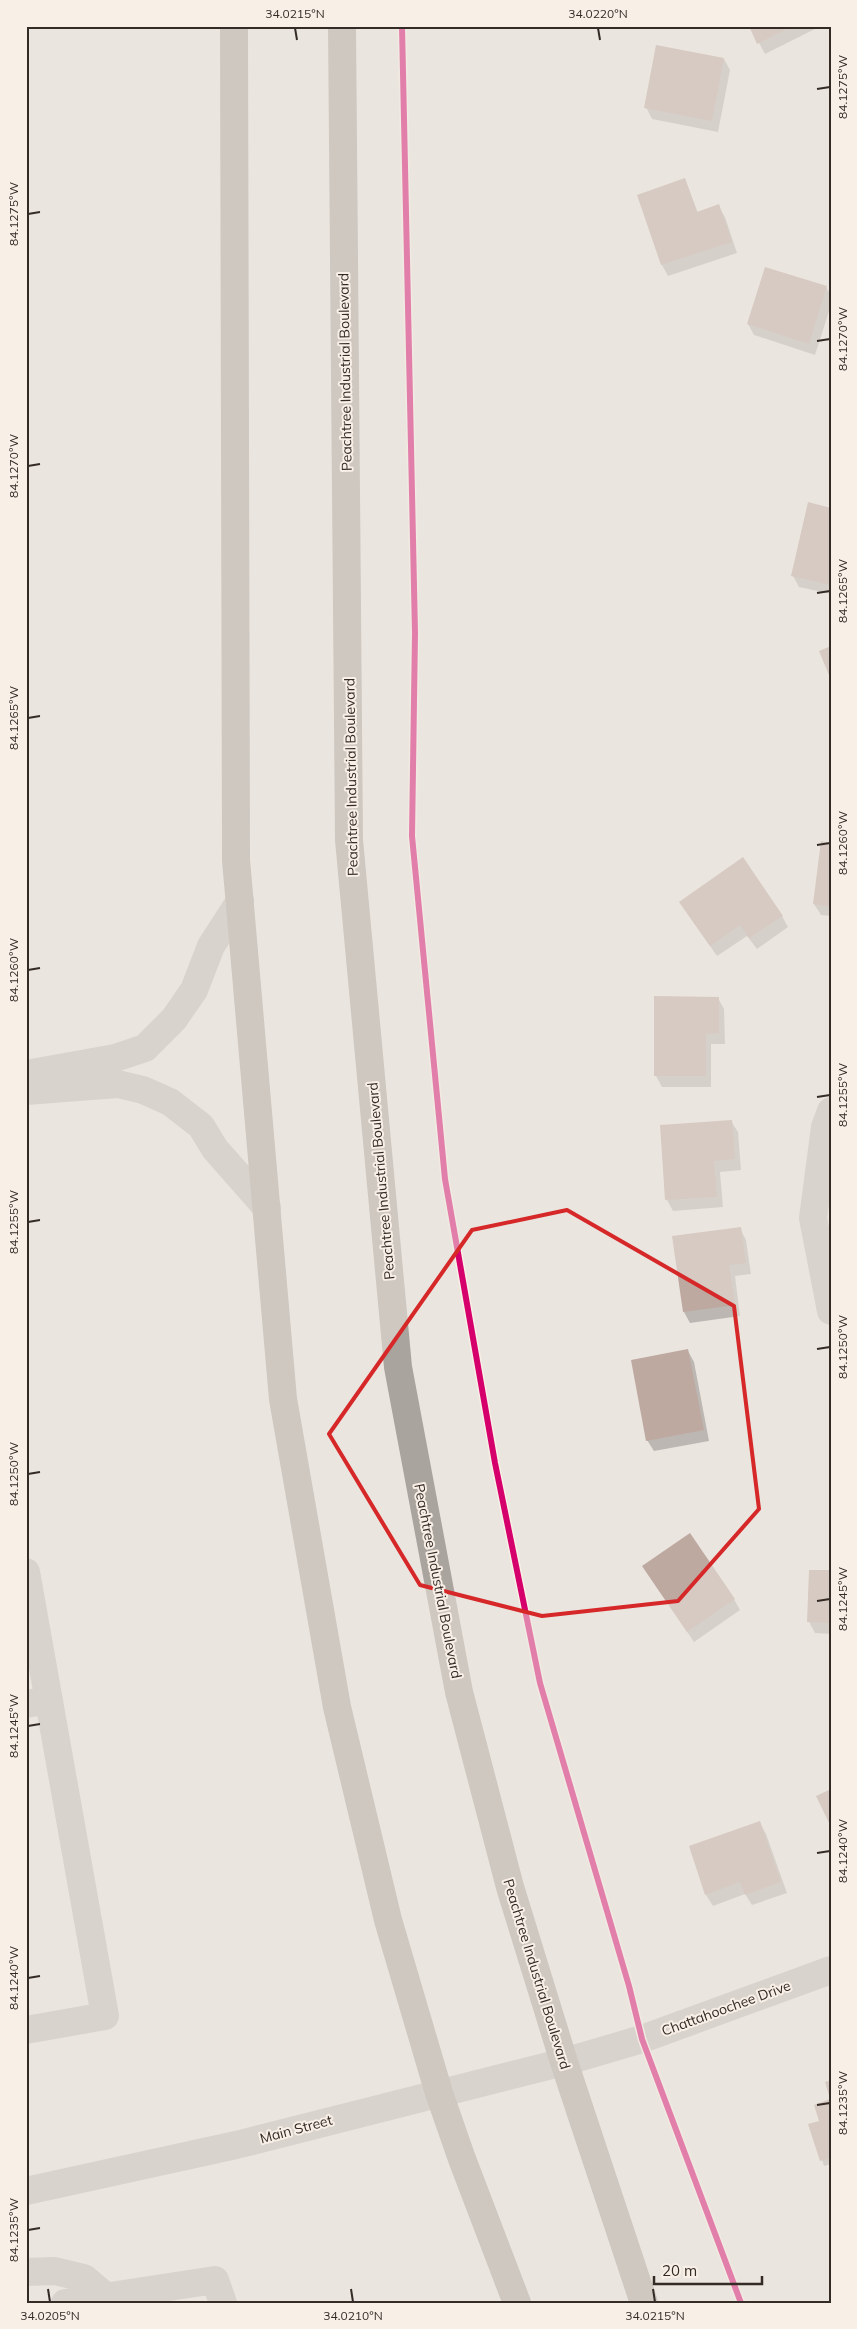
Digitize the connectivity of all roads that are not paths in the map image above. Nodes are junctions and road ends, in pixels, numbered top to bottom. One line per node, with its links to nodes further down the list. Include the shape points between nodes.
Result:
1 (234, 26): 3 (highway, via 236,850)
2 (342, 26): 13 (highway, Peachtree Industrial Boulevard, via 349,840 398,1367 459,1692 510,1887)
3 (240, 901): 4 (street, via 211,946 194,990 174,1019 145,1048 115,1058); 7 (highway)
4 (26, 1074)
5 (26, 1091): 7 (street, via 118,1084 170,1102 201,1126 215,1148)
6 (831, 1111): 8 (street, via 825,1127 813,1218)
7 (267, 1208): 14 (highway, via 283,1399 336,1707 388,1920)
8 (831, 1311)
9 (26, 1572): 10 (street)
10 (38, 1702): 12 (street, via 105,2016)
11 (831, 1970): 13 (street, Chattahoochee Drive, via 642,2039)
12 (26, 2030)
13 (564, 2062): 14 (street, Main Street); 21 (highway, Peachtree Industrial Boulevard)
14 (440, 2094): 15 (street, Main Street, via 236,2145); 20 (highway)
15 (26, 2191)
16 (26, 2272): 18 (street, via 55,2271 84,2278)
17 (219, 2291): 18 (street)
18 (105, 2296): 19 (street)
19 (64, 2303)
20 (517, 2303)
21 (644, 2303)

